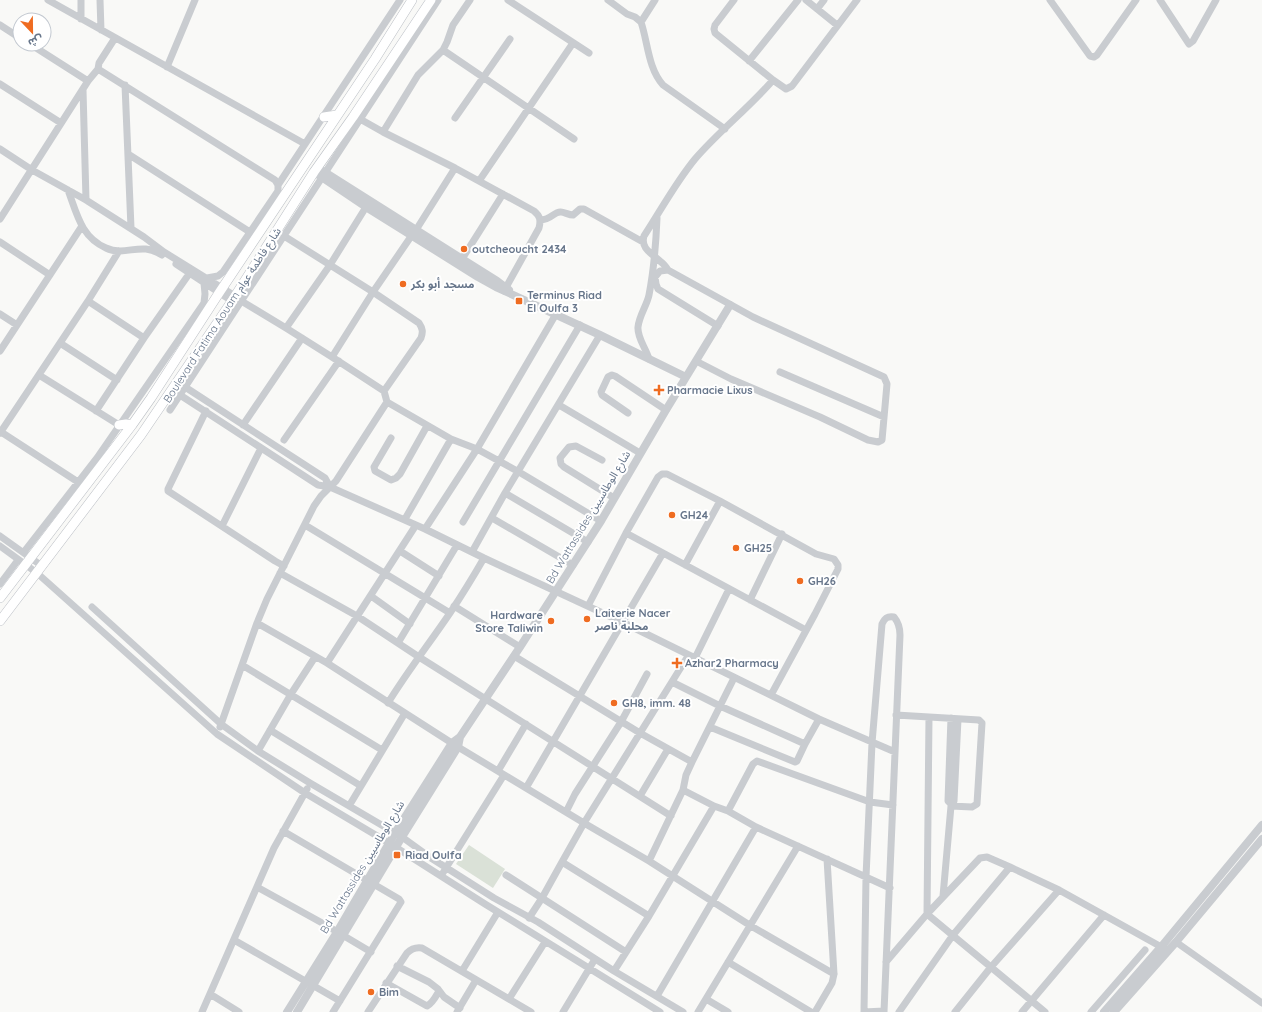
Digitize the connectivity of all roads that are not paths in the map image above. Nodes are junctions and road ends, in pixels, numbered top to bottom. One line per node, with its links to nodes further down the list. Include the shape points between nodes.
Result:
1 (48, 0): 23 (street)
2 (81, 0): 23 (street)
3 (100, 0): 27 (street)
4 (195, 0): 36 (street)
5 (400, 0): 46 (street)
6 (412, 0): 45 (main road, Boulevard Fatima Aouam شارع فاطمة عوام)
7 (431, 0): 58 (main road, Boulevard Fatima Aouam شارع فاطمة عوام)
8 (438, 0): 48 (street)
9 (470, 0): 32 (street, via 454,23)
10 (508, 0): 31 (street)
11 (608, 0): 24 (street)
12 (655, 0): 24 (street)
13 (734, 0): 35 (street, via 715,25 714,31)
14 (798, 0): 35 (street)
15 (806, 0): 22 (street)
16 (824, 0): 22 (street)
17 (857, 0): 26 (street)
18 (1050, 0): 19 (street, via 1092,57 1097,55)
19 (1136, 0)
20 (1160, 0): 21 (street, via 1189,44)
21 (1216, 0)
22 (817, 10): 26 (street)
23 (81, 19): 27 (street)
24 (641, 22): 50 (street, via 658,79)
25 (0, 25): 28 (street)
26 (837, 25): 39 (street, via 790,87 786,89)
27 (101, 30): 29 (street)
28 (12, 33)
29 (115, 38): 36 (street); 37 (street, via 99,63)
30 (510, 39): 38 (street)
31 (574, 43): 34 (street); 44 (street)
32 (443, 50): 38 (street); 51 (street, via 418,75)
33 (43, 52): 40 (street)
34 (589, 53)
35 (749, 61): 39 (street)
36 (167, 67): 53 (street)
37 (98, 69): 40 (street); 42 (street)
38 (483, 77): 44 (street); 47 (street)
39 (773, 80): 50 (street)
40 (88, 81): 43 (street)
41 (0, 84): 49 (street)
42 (125, 85): 55 (street); 60 (street, via 275,180)
43 (82, 90): 49 (street); 63 (street)
44 (529, 108): 52 (street); 59 (street)
45 (338, 115): 46 (main road); 71 (main road, Boulevard Fatima Aouam شارع فاطمة عوام)
46 (324, 117): 53 (street)
47 (455, 118)
48 (360, 119): 51 (street); 58 (street)
49 (61, 123): 57 (street)
50 (725, 129): 65 (street, via 695,160)
51 (383, 132): 56 (street)
52 (574, 139)
53 (305, 144): 60 (street)
54 (0, 149): 57 (street)
55 (128, 154): 69 (street); 71 (street)
56 (455, 168): 59 (street); 70 (street)
57 (32, 170): 61 (street); 66 (street)
58 (320, 173): 64 (street); 70 (street); 72 (street); 86 (main road, Boulevard Fatima Aouam شارع فاطمة عوام)
59 (479, 181): 62 (street)
60 (278, 185): 71 (street, via 278,191)
61 (68, 190): 63 (street); 68 (street)
62 (503, 194): 67 (street, via 534,210); 77 (street)
63 (86, 200): 69 (street)
64 (366, 207): 70 (street); 78 (street)
65 (657, 215): 74 (street); 76 (street)
66 (0, 219)
67 (540, 220): 74 (street, via 548,219 560,212 573,216 580,209 584,209); 83 (street, via 539,228)
68 (82, 226): 75 (street, via 87,235 99,245); 81 (street)
69 (131, 228): 82 (street)
70 (414, 233): 77 (street); 83 (street, via 478,277); 85 (street)
71 (253, 234): 82 (street, via 223,272); 84 (main road, Boulevard Fatima Aouam شارع فاطمة عوام)
72 (284, 236): 78 (street); 86 (street)
73 (0, 242): 81 (street)
74 (643, 242): 76 (street)
75 (119, 251): 80 (street, via 147,248); 87 (street)
76 (655, 257): 79 (street); 101 (street, via 649,295 638,328 639,337)
77 (462, 259): 83 (street)
78 (330, 265): 85 (street); 94 (street)
79 (668, 270): 88 (street); 93 (street, via 660,271 655,277 658,289)
80 (189, 274): 82 (street); 96 (street)
81 (50, 275): 91 (street)
82 (206, 281): 84 (street); 118 (street, via 204,303)
83 (506, 289): 90 (street)
84 (220, 290): 86 (street); 119 (main road, Boulevard Fatima Aouam شارع فاطمة عوام)
85 (373, 292): 100 (street); 109 (street, via 419,323 423,330 421,338)
86 (236, 299): 94 (street); 108 (main road, Boulevard Fatima Aouam شارع فاطمة عوام); 108 (street)
87 (88, 300): 96 (street); 98 (street)
88 (730, 305): 93 (street, Bd Wattassides شارع الوطاسيين); 117 (street, via 882,375 887,384)
89 (0, 314): 91 (street)
90 (556, 314): 92 (street); 127 (street)
91 (17, 325): 99 (street)
92 (580, 325): 95 (street); 130 (street)
93 (718, 326): 103 (street, Bd Wattassides شارع الوطاسيين)
94 (286, 328): 97 (street)
95 (600, 335): 101 (street); 111 (street)
96 (144, 338): 107 (street)
97 (302, 338): 100 (street); 120 (street)
98 (60, 343): 105 (street); 107 (street)
99 (0, 351)
100 (332, 357): 102 (street)
101 (649, 359): 106 (street)
102 (338, 361): 109 (street); 125 (street)
103 (696, 361): 106 (street, Bd Wattassides شارع الوطاسيين); 117 (street, via 874,442 883,438)
104 (780, 372): 117 (street)
105 (39, 375): 114 (street); 122 (street)
106 (686, 377): 113 (street, Bd Wattassides شارع الوطاسيين)
107 (117, 380): 114 (street)
108 (179, 390): 112 (street); 115 (street); 120 (street); 161 (main road, Boulevard Fatima Aouam شارع فاطمة عوام, via 141,435)
109 (384, 391): 110 (street)
110 (387, 402): 121 (street); 133 (street)
111 (558, 404): 128 (street); 131 (street)
112 (170, 410)
113 (666, 410): 116 (street, via 615,376 608,377 602,395); 128 (street, Bd Wattassides شارع الوطاسيين)
114 (96, 411): 118 (street)
115 (206, 411): 126 (street); 144 (street, via 168,491)
116 (628, 413)
117 (884, 417)
118 (119, 425): 119 (main road); 132 (street)
119 (132, 425): 149 (main road, Boulevard Fatima Aouam شارع فاطمة عوام)
120 (243, 425): 133 (street, via 325,478)
121 (427, 426): 123 (street, via 400,474 391,480 375,471 374,467); 124 (street)
122 (1, 432): 132 (street)
123 (391, 438)
124 (451, 439): 127 (street); 138 (street)
125 (284, 440)
126 (261, 448): 133 (street, via 318,485); 144 (street)
127 (477, 450): 130 (street); 145 (street)
128 (640, 453): 135 (street, Bd Wattassides شارع الوطاسيين)
129 (602, 460): 135 (street, via 574,446 569,447 560,458 560,462)
130 (500, 462): 131 (street); 140 (street)
131 (519, 472): 134 (street); 139 (street)
132 (78, 482): 143 (street)
133 (330, 487): 138 (street); 141 (street, via 314,506)
134 (505, 493): 137 (street); 150 (street)
135 (614, 498): 139 (street, Bd Wattassides شارع الوطاسيين)
136 (720, 501): 146 (street, via 667,474 662,474 658,476); 147 (street); 159 (street)
137 (492, 518): 154 (street); 158 (street)
138 (405, 520): 142 (street)
139 (601, 521): 150 (street, Bd Wattassides شارع الوطاسيين)
140 (463, 522)
141 (305, 525): 160 (street); 163 (street)
142 (416, 525): 145 (street); 153 (street)
143 (44, 526): 149 (main road); 156 (street)
144 (222, 526): 160 (street)
145 (425, 529): 151 (street)
146 (626, 533): 155 (street); 173 (street)
147 (782, 534): 171 (street); 181 (street, via 816,554 834,559 838,565)
148 (0, 536): 156 (street)
149 (47, 536): 156 (main road, Boulevard Fatima Aouam شارع فاطمة عوام)
150 (588, 542): 158 (street, Bd Wattassides شارع الوطاسيين)
151 (457, 545): 154 (street); 164 (street)
152 (0, 546): 156 (street)
153 (400, 551): 163 (street); 164 (street)
154 (472, 552): 157 (street)
155 (663, 553): 159 (street); 179 (street)
156 (24, 558): 161 (street); 165 (street); 169 (main road, Boulevard Fatima Aouam شارع فاطمة عوام)
157 (484, 558): 167 (street); 172 (street)
158 (573, 565): 167 (street, Bd Wattassides شارع الوطاسيين)
159 (685, 565): 166 (street)
160 (284, 566): 162 (street)
161 (40, 570): 177 (main road, Boulevard Fatima Aouam شارع فاطمة عوام); 189 (street)
162 (280, 573): 176 (street); 178 (street)
163 (385, 574): 168 (street); 170 (street)
164 (439, 576): 170 (street)
165 (0, 584)
166 (729, 589): 171 (street); 188 (street)
167 (556, 592): 173 (street); 183 (street, Bd Wattassides شارع الوطاسيين)
168 (371, 596): 176 (street); 180 (street)
169 (0, 598)
170 (425, 598): 175 (street); 180 (street)
171 (750, 600): 181 (street)
172 (454, 606): 175 (street); 183 (street)
173 (588, 606): 179 (street)
174 (92, 607): 184 (street)
175 (450, 613): 187 (street)
176 (357, 616): 182 (street); 190 (street)
177 (0, 621)
178 (257, 622): 186 (street); 191 (street)
179 (622, 622): 188 (street); 197 (street)
180 (410, 624): 182 (street)
181 (806, 630): 196 (street)
182 (398, 643): 187 (street)
183 (520, 648): 185 (street, Bd Wattassides شارع الوطاسيين)
184 (141, 652): 189 (street); 207 (street)
185 (514, 656): 197 (street); 198 (street, Bd Wattassides شارع الوطاسيين)
186 (315, 657): 190 (street); 195 (street)
187 (419, 657): 198 (street); 199 (street)
188 (692, 657): 193 (street); 194 (street)
189 (134, 660): 212 (street)
190 (326, 663): 199 (street)
191 (242, 665): 195 (street); 207 (street)
192 (647, 674): 206 (street)
193 (734, 678): 196 (street); 200 (street)
194 (672, 682): 200 (street); 211 (street)
195 (291, 694): 210 (street); 218 (street)
196 (772, 695): 205 (street)
197 (579, 696): 206 (street); 213 (street)
198 (486, 698): 208 (street); 216 (street, Bd Wattassides شارع الوطاسيين)
199 (388, 703): 201 (street)
200 (720, 706): 209 (street); 215 (street)
201 (405, 713): 216 (street); 218 (street)
202 (896, 715): 203 (street); 214 (street, via 899,626 898,621 890,616 884,619 882,624); 220 (street)
203 (929, 717): 204 (street); 266 (street)
204 (955, 718): 233 (street, via 948,801); 233 (street, via 980,720 982,723 977,804 972,807)
205 (819, 719): 214 (street); 215 (street)
206 (621, 722): 211 (street); 222 (street)
207 (221, 724): 212 (street); 219 (street)
208 (526, 724): 213 (street); 223 (street)
209 (710, 727): 215 (street, via 795,762); 221 (street)
210 (270, 730): 219 (street); 226 (street)
211 (640, 733): 217 (street); 224 (street)
212 (217, 734): 229 (street)
213 (553, 741): 222 (street); 227 (street)
214 (872, 743): 220 (street); 231 (street)
215 (805, 744)
216 (455, 745): 223 (street); 243 (street, Bd Wattassides شارع الوطاسيين)
217 (668, 749): 221 (street); 230 (street)
218 (382, 750): 226 (street)
219 (258, 751): 225 (street)
220 (895, 752): 232 (street)
221 (692, 762): 228 (street)
222 (593, 766): 224 (street); 237 (street)
223 (501, 773): 227 (street); 253 (street)
224 (612, 778): 230 (street); 239 (street)
225 (310, 783): 229 (street); 234 (street)
226 (361, 786): 234 (street)
227 (526, 788): 237 (street)
228 (683, 790): 235 (street); 238 (street)
229 (305, 793): 242 (street); 245 (street)
230 (640, 796): 238 (street)
231 (870, 802): 232 (street); 236 (street, via 757,761); 257 (street)
232 (893, 805): 260 (street)
233 (951, 805): 262 (street)
234 (349, 806): 243 (street)
235 (714, 806): 236 (street); 256 (street)
236 (728, 811): 241 (street)
237 (566, 812): 239 (street)
238 (671, 816): 250 (street)
239 (584, 823): 250 (street); 251 (street)
240 (1262, 825): 276 (street)
241 (756, 827): 246 (street); 264 (street)
242 (283, 831): 258 (street); 259 (street)
243 (398, 835): 245 (street, Bd Wattassides شارع الوطاسيين); 247 (street, Bd Wattassides شارع الوطاسيين); 253 (street)
244 (1262, 839): 248 (street)
245 (389, 843): 247 (street); 258 (street, Bd Wattassides شارع الوطاسيين)
246 (798, 846): 249 (street); 270 (street)
247 (397, 848): 255 (street); 258 (street, Bd Wattassides شارع الوطاسيين)
248 (1259, 848): 275 (street)
249 (828, 859): 257 (street); 288 (street)
250 (649, 861): 256 (street)
251 (562, 862): 263 (street); 268 (street)
252 (1010, 866): 261 (street); 262 (street, via 982,857); 272 (street)
253 (447, 867): 255 (street); 269 (street)
254 (506, 875): 263 (street)
255 (441, 876): 265 (street)
256 (672, 877): 264 (street); 268 (street)
257 (866, 877): 260 (street); 317 (street)
258 (371, 882): 271 (street, Bd Wattassides شارع الوطاسيين); 278 (street, via 401,902)
259 (257, 887): 271 (street); 273 (street)
260 (890, 888): 282 (street)
261 (1059, 890): 267 (street); 284 (street)
262 (943, 896): 266 (street)
263 (542, 898): 269 (street); 279 (street)
264 (712, 902): 270 (street); 294 (street)
265 (498, 912): 274 (street); 286 (street)
266 (926, 914): 272 (street); 282 (street)
267 (1104, 915): 276 (street); 298 (street)
268 (649, 916): 279 (street)
269 (529, 918): 280 (street)
270 (751, 926): 281 (street); 288 (street)
271 (340, 934): 278 (street); 291 (street, Bd Wattassides شارع الوطاسيين)
272 (953, 935): 284 (street); 318 (street)
273 (234, 940): 291 (street); 293 (street)
274 (545, 942): 285 (street); 296 (street)
275 (1176, 942): 276 (street); 299 (street)
276 (1165, 949): 323 (street); 324 (street)
277 (1145, 950): 322 (street)
278 (370, 952): 297 (street)
279 (626, 952): 287 (street)
280 (596, 959): 285 (street); 287 (street)
281 (728, 962): 295 (street); 315 (street)
282 (886, 962): 302 (street)
283 (397, 966): 286 (street, via 410,950 418,947); 290 (street); 292 (street)
284 (991, 967): 298 (street); 319 (street)
285 (590, 969): 310 (street); 311 (street)
286 (462, 971): 289 (street)
287 (614, 971): 294 (street)
288 (834, 974): 316 (street, via 832,983)
289 (476, 980): 296 (street); 301 (street)
290 (386, 983): 292 (street, via 427,1006); 308 (street)
291 (310, 984): 297 (street); 305 (street, Bd Wattassides شارع الوطاسيين); 306 (street, Bd Wattassides شارع الوطاسيين)
292 (439, 990): 301 (street)
293 (210, 994): 303 (street); 304 (street)
294 (657, 996): 300 (street)
295 (706, 998): 313 (street); 314 (street)
296 (509, 999): 309 (street)
297 (340, 1001): 307 (street)
298 (1032, 1001): 320 (street); 321 (street)
299 (1262, 1003)
300 (672, 1009): 312 (street)
301 (458, 1010)
302 (884, 1011): 317 (street)
303 (202, 1012)
304 (239, 1012)
305 (287, 1012)
306 (297, 1012)
307 (333, 1012)
308 (368, 1012)
309 (531, 1012)
310 (563, 1012)
311 (660, 1012)
312 (683, 1012)
313 (698, 1012)
314 (728, 1012)
315 (811, 1012)
316 (815, 1012)
317 (864, 1012)
318 (899, 1012)
319 (954, 1012)
320 (1022, 1012)
321 (1045, 1012)
322 (1091, 1012)
323 (1104, 1012)
324 (1114, 1012)

